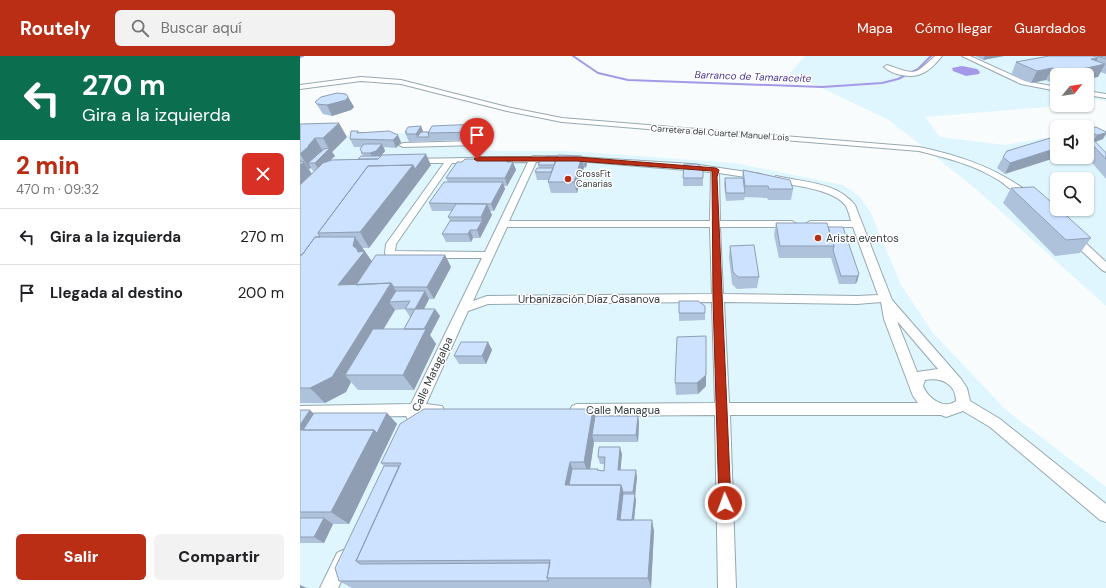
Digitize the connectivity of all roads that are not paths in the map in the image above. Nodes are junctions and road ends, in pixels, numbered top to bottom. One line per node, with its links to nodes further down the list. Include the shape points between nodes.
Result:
1 (939, 56): 3 (street, via 924,71 914,74 897,72)
2 (965, 56): 5 (street, via 1023,83)
3 (887, 67)
4 (300, 87): 14 (street, Carretera del Cuartel Manuel Lois, via 347,80 401,82 562,120 919,149 962,159 982,167 1004,179)
5 (1050, 88)
6 (1094, 94): 7 (street)
7 (1106, 96)
8 (476, 143): 9 (street)
9 (400, 144)
10 (534, 158): 11 (street); 13 (street); 16 (street, Calle Matagalpa)
11 (450, 160): 12 (street); 19 (street, via 390,244 390,253)
12 (404, 161)
13 (716, 170): 15 (street); 17 (street, via 752,174 819,188 842,196 850,205)
14 (1036, 203)
15 (715, 223): 16 (street); 17 (street); 21 (street)
16 (503, 224): 19 (street, Calle Matagalpa)
17 (856, 224): 22 (street)
18 (1065, 230): 20 (street)
19 (488, 255): 23 (street, Calle Matagalpa)
20 (1106, 268)
21 (717, 298): 22 (street, Urbanización Díaz Casanova); 23 (street, Urbanización Díaz Casanova, via 487,300); 30 (street)
22 (886, 300): 24 (street); 25 (street, via 890,319)
23 (462, 309): 27 (street, Calle Matagalpa)
24 (957, 383): 25 (street, via 945,375 932,373 921,376); 26 (street, via 964,394)
25 (916, 384): 31 (street, via 920,396 931,406)
26 (963, 404): 31 (street); 34 (street, via 995,423)
27 (415, 410): 28 (street); 32 (street); 33 (street, Calle Matagalpa)
28 (451, 410)
29 (561, 410): 30 (street, Calle Managua)
30 (722, 410): 31 (street, Calle Managua, via 892,408); 37 (street)
31 (946, 411)
32 (300, 412)
33 (406, 430)
34 (1106, 514)
35 (348, 550): 36 (street)
36 (329, 588)
37 (727, 588)

